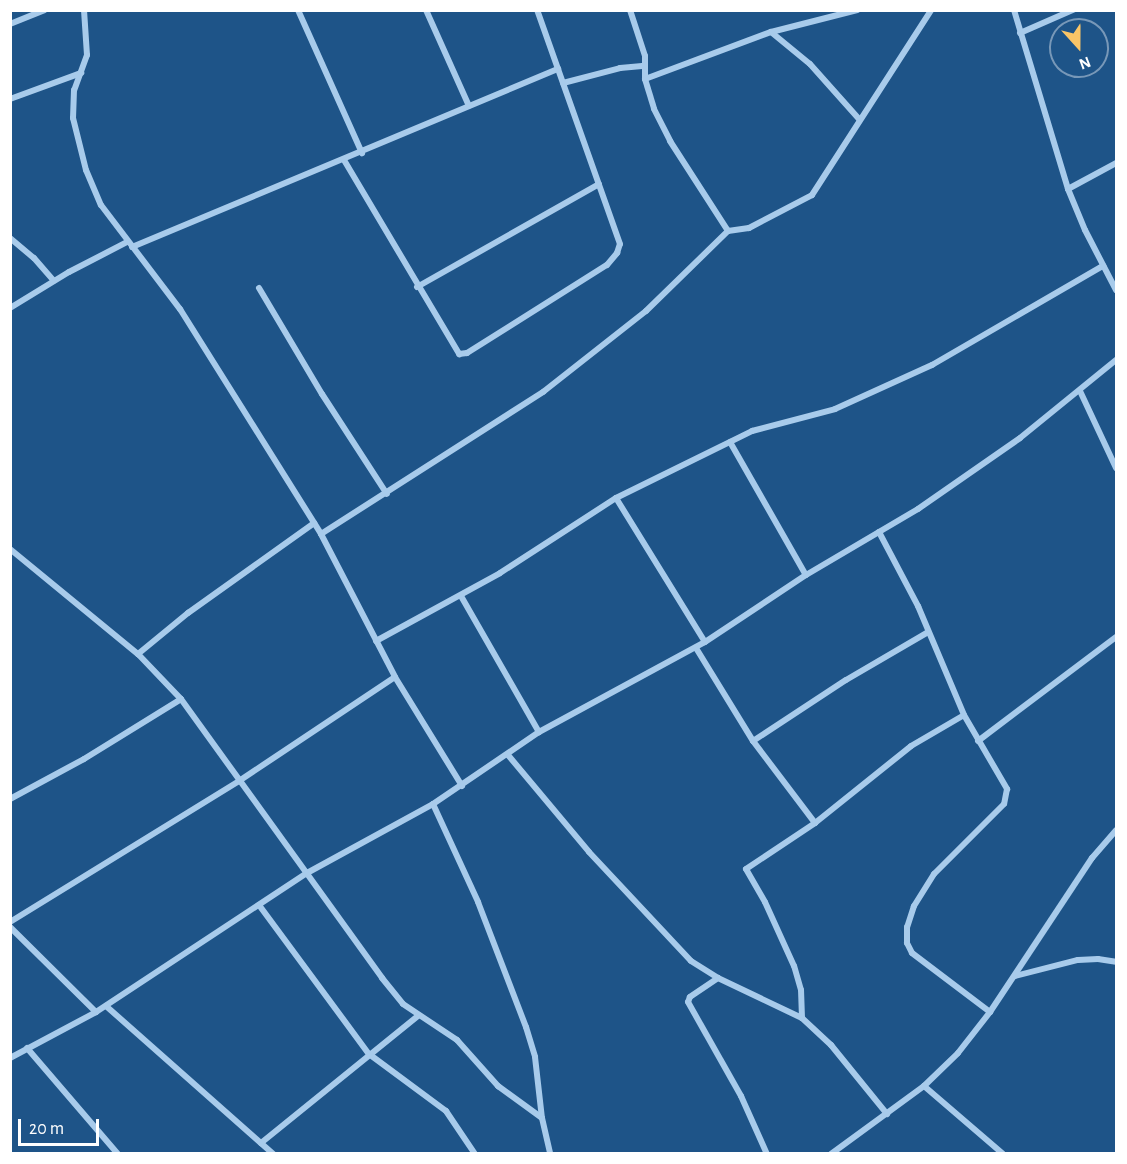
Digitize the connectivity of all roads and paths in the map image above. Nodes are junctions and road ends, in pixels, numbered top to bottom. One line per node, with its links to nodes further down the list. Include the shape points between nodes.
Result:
1 (44, 10): 11 (street)
2 (84, 10): 16 (street, via 87,55)
3 (298, 10): 22 (street)
4 (426, 10): 20 (street)
5 (537, 10): 15 (street)
6 (630, 10): 14 (street)
7 (856, 10): 12 (street)
8 (931, 10): 21 (street)
9 (1014, 10): 13 (street)
10 (1072, 10): 13 (street)
11 (10, 24)
12 (771, 32): 17 (street); 21 (street, via 810,64)
13 (1020, 33): 26 (street)
14 (645, 66): 17 (street); 18 (street, via 620,68)
15 (558, 69): 18 (street); 20 (street)
16 (81, 73): 19 (street); 29 (street, via 74,90 76,138 101,205)
17 (645, 79): 27 (street, via 654,110 670,141)
18 (563, 83): 25 (street)
19 (10, 99)
20 (469, 106): 22 (street)
21 (859, 119): 27 (street, via 812,195 749,228)
22 (362, 153): 23 (street)
23 (344, 160): 29 (street); 32 (street)
24 (1116, 163): 26 (street)
25 (599, 183): 32 (street); 32 (street, via 620,244 614,258 467,353 459,354)
26 (1068, 189): 30 (street)
27 (728, 231): 40 (street, via 646,311 543,392)
28 (10, 238): 31 (street)
29 (130, 245): 31 (street); 42 (street, via 180,309)
30 (1103, 266): 34 (street); 38 (street, via 932,365 835,409 773,424)
31 (54, 281): 35 (street)
32 (417, 287)
33 (259, 288): 40 (street)
34 (1116, 290)
35 (10, 308)
36 (1116, 360): 37 (street)
37 (1080, 391): 39 (street); 43 (street, via 977,471)
38 (730, 442): 41 (street); 46 (street)
39 (1116, 468)
40 (387, 494): 44 (street)
41 (616, 498): 47 (street); 51 (street)
42 (314, 523): 44 (street); 53 (street, via 188,613)
43 (879, 532): 46 (street); 48 (street)
44 (321, 534): 50 (street)
45 (10, 549): 53 (street)
46 (806, 575): 51 (street)
47 (461, 596): 50 (street); 57 (street)
48 (928, 632): 56 (street); 58 (street)
49 (1116, 638): 59 (street)
50 (376, 642): 54 (street)
51 (705, 642): 52 (street)
52 (696, 648): 57 (street); 58 (street)
53 (138, 654): 55 (street)
54 (395, 677): 61 (street); 62 (street)
55 (181, 699): 61 (street); 63 (street)
56 (964, 715): 59 (street); 65 (street, via 911,746)
57 (539, 732): 60 (street)
58 (753, 741): 65 (street)
59 (978, 741): 76 (street, via 1006,784 1007,798 934,874 914,906 906,938 915,956)
60 (508, 755): 62 (street); 73 (street, via 589,852 680,950)
61 (239, 781): 67 (street); 69 (street)
62 (462, 786): 64 (street)
63 (10, 799)
64 (433, 804): 67 (street); 84 (street, via 478,902 522,1017 535,1057)
65 (815, 823): 78 (street, via 746,871 794,966 801,990)
66 (1116, 830): 72 (street, via 1092,858)
67 (307, 873): 68 (street); 77 (street, via 382,978)
68 (259, 905): 74 (street); 80 (street)
69 (10, 922)
70 (10, 927): 75 (street)
71 (1116, 962): 72 (street, via 1078,960)
72 (1014, 976): 76 (street)
73 (718, 978): 78 (street); 90 (street, via 688,1002 741,1096)
74 (106, 1006): 75 (street); 85 (street)
75 (96, 1012): 79 (street)
76 (990, 1012): 82 (street, via 958,1053)
77 (418, 1016): 80 (street); 84 (street, via 458,1040 498,1086)
78 (802, 1018): 83 (street, via 831,1045)
79 (27, 1048): 81 (street); 86 (street)
80 (369, 1054): 85 (street); 88 (street, via 446,1111)
81 (10, 1058)
82 (924, 1086): 83 (street); 92 (street)
83 (887, 1114): 91 (street)
84 (542, 1118): 89 (street)
85 (261, 1143): 87 (street)
86 (118, 1154)
87 (273, 1154)
88 (475, 1154)
89 (550, 1154)
90 (767, 1154)
91 (831, 1154)
92 (1003, 1154)

